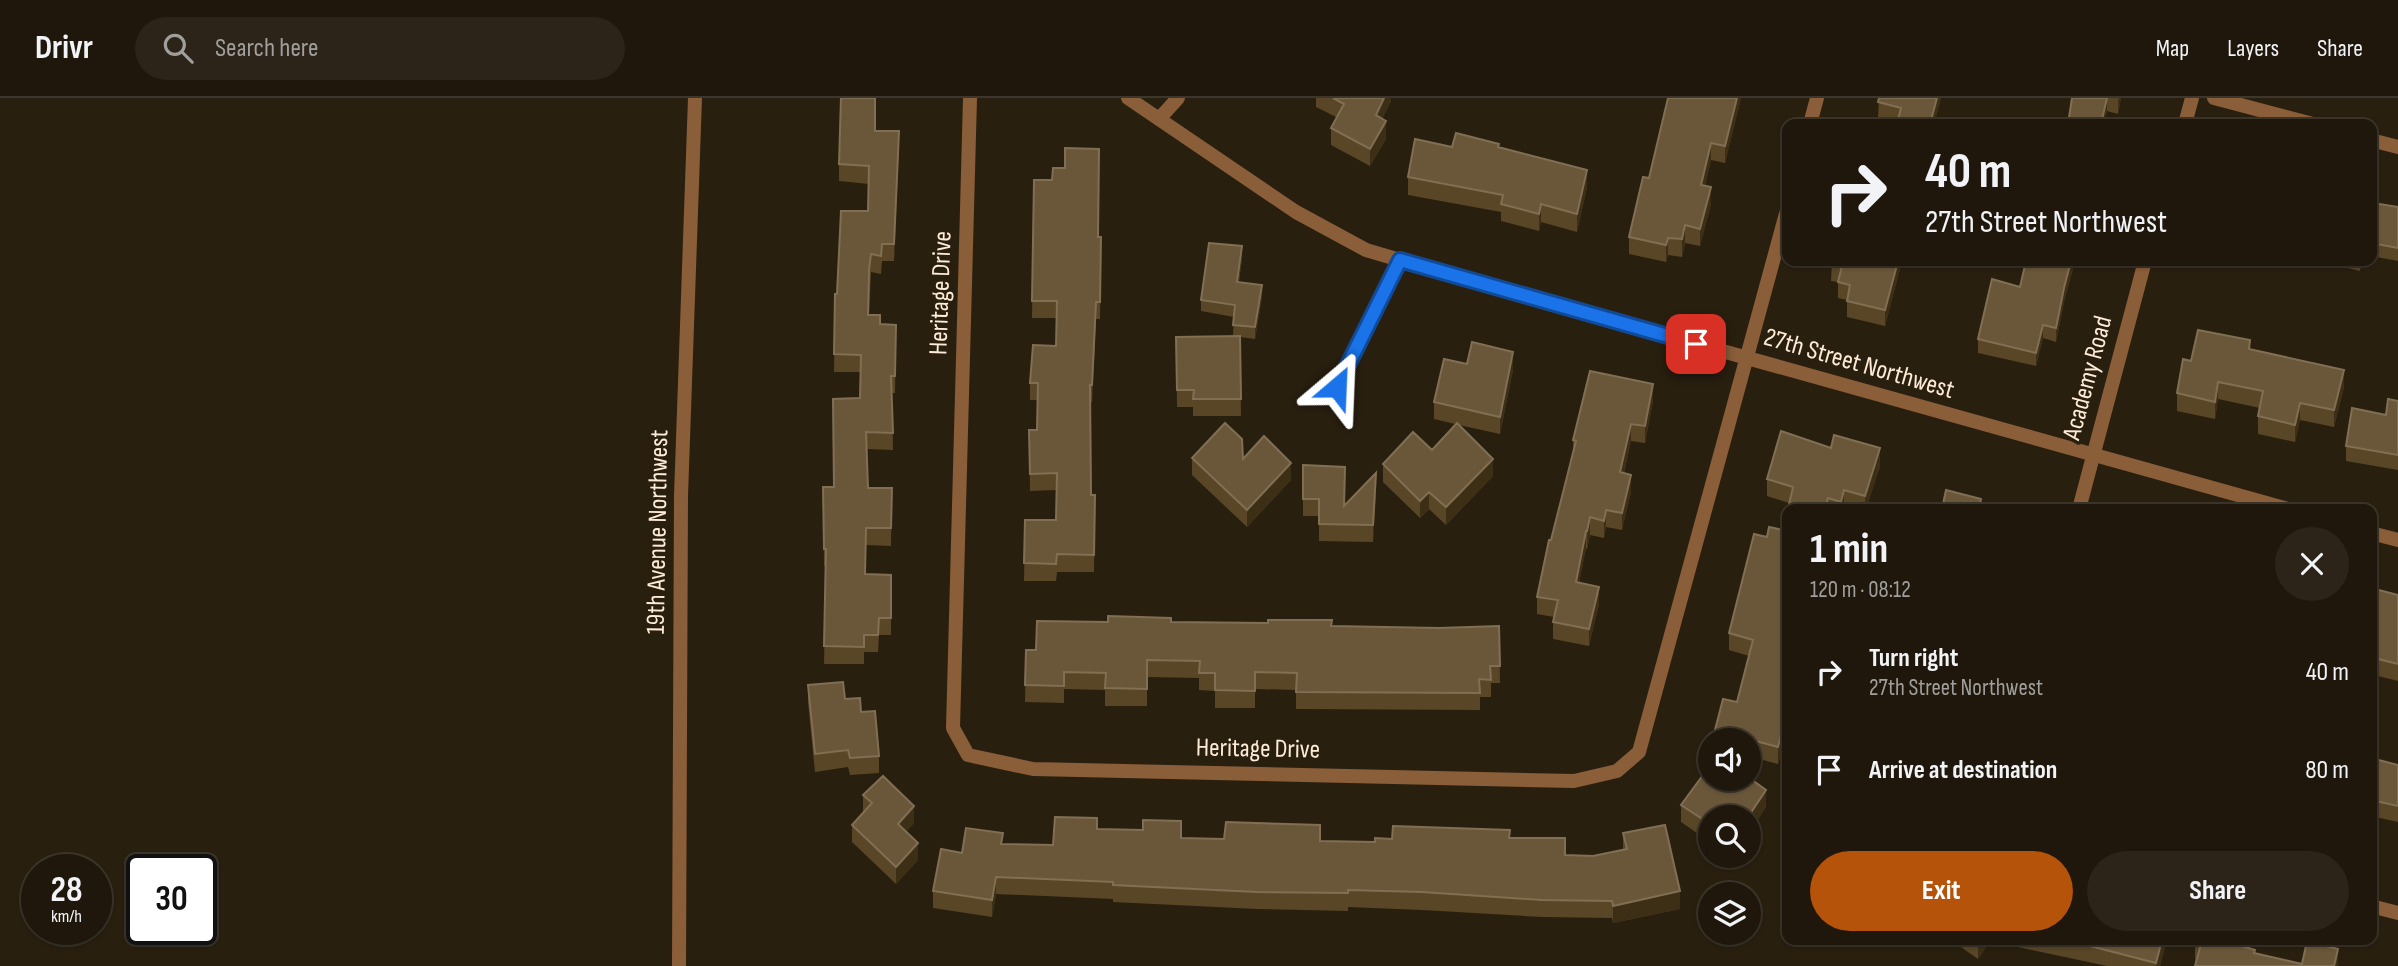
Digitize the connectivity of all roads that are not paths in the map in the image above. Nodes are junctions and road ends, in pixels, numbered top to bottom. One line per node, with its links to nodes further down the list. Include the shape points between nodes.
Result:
1 (695, 98): 26 (street, 19th Avenue Northwest, via 681,496)
2 (970, 98): 17 (street, Heritage Drive, via 953,728 968,755 1033,769 1574,781 1617,771 1639,752)
3 (1128, 98): 8 (street, 27th Street Northwest)
4 (1178, 98): 8 (street)
5 (1817, 98): 9 (street)
6 (2192, 98): 10 (street)
7 (2214, 98): 11 (street)
8 (1158, 119): 15 (street, 27th Street Northwest, via 1296,212 1366,250)
9 (1811, 119)
10 (2186, 119)
11 (2294, 119)
12 (2377, 142): 13 (street)
13 (2398, 147)
14 (1782, 228): 17 (street, Heritage Drive)
15 (1400, 260): 17 (street, 27th Street Northwest); 18 (street)
16 (2145, 266): 19 (street, Academy Road)
17 (1746, 358): 19 (street, 27th Street Northwest)
18 (1337, 387)
19 (2093, 455): 20 (street, Academy Road); 21 (street, 27th Street Northwest)
20 (2080, 504)
21 (2270, 504)
22 (2377, 535): 23 (street)
23 (2398, 540)
24 (2377, 908): 25 (street)
25 (2398, 913)
26 (680, 966)

